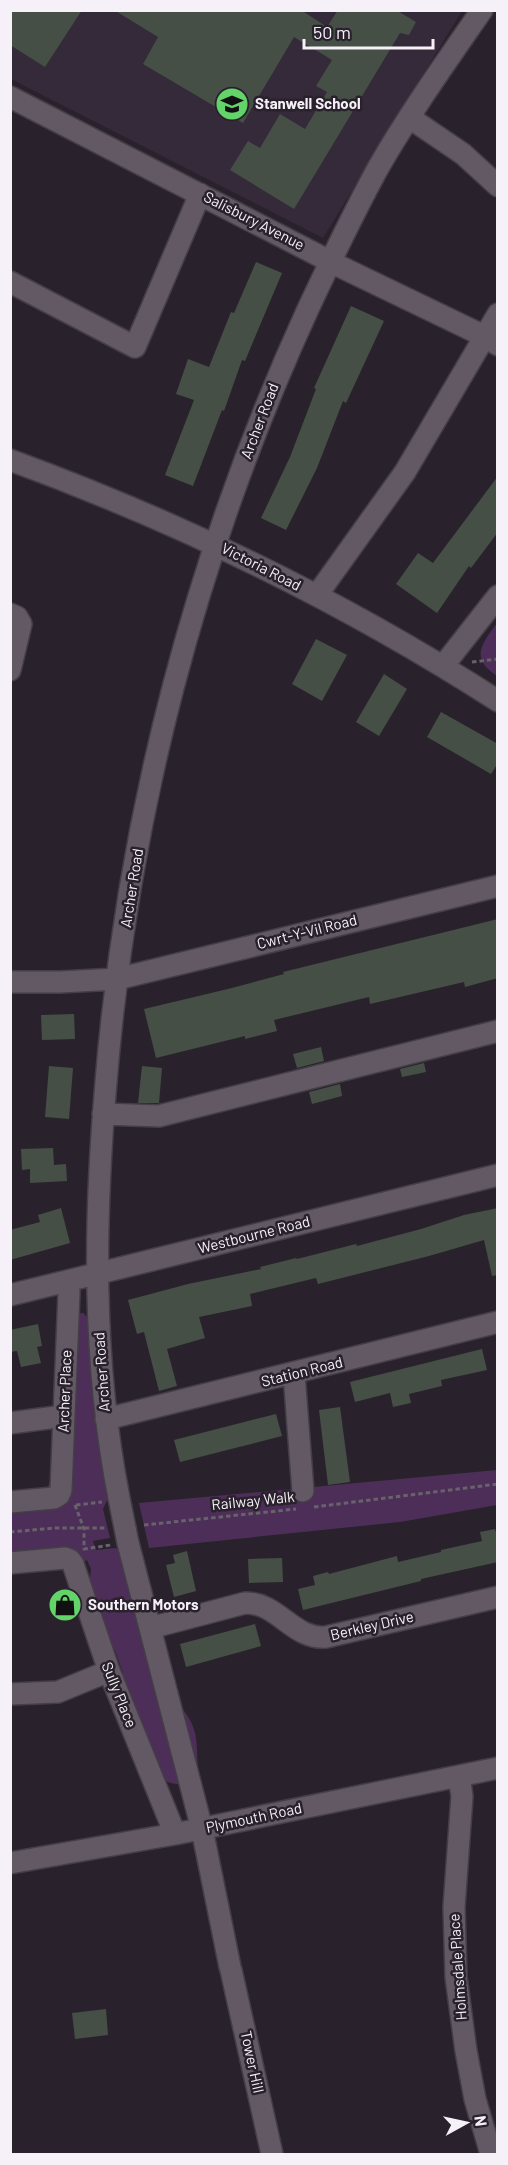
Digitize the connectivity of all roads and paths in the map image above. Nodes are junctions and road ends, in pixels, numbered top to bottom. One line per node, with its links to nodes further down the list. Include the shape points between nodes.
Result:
1 (482, 10): 3 (street, Archer Road)
2 (10, 97): 5 (street, Salisbury Avenue)
3 (410, 118): 4 (street, via 463,154); 6 (street, Archer Road, via 378,169)
4 (498, 186)
5 (200, 194): 6 (street, Salisbury Avenue); 7 (street, via 135,347)
6 (331, 261): 9 (street, Salisbury Avenue); 11 (street, Archer Road, via 277,378)
7 (10, 282)
8 (498, 314): 9 (street)
9 (491, 341): 12 (street, via 405,472)
10 (10, 460): 11 (street, Victoria Road, via 117,500)
11 (214, 544): 12 (street, Victoria Road); 19 (street, Archer Road, via 153,768)
12 (317, 595): 15 (street, Victoria Road)
13 (498, 596): 15 (street)
14 (10, 614): 16 (street, via 21,624)
15 (443, 666): 17 (street, Victoria Road)
16 (10, 670)
17 (498, 701)
18 (498, 886): 19 (street, Cwrt-Y-Vil Road)
19 (117, 979): 20 (street, Cwrt-Y-Vil Road); 22 (street, Archer Road)
20 (10, 982)
21 (498, 1031): 22 (street, via 159,1116)
22 (103, 1114): 24 (street, Archer Road)
23 (498, 1175): 24 (street, Westbourne Road)
24 (97, 1273): 25 (street, Westbourne Road); 30 (street, Archer Road)
25 (68, 1281): 26 (street, Westbourne Road); 29 (street, Archer Place)
26 (10, 1294)
27 (498, 1322): 28 (street, Station Road)
28 (294, 1374): 30 (street, Station Road); 35 (street)
29 (64, 1416): 31 (street); 34 (street, Archer Place, via 63,1482 59,1495)
30 (105, 1419): 33 (street, Archer Road)
31 (10, 1423)
32 (498, 1484): 35 (path, Railway Walk)
33 (111, 1500): 36 (path, via 75,1505); 38 (street, Archer Road, bridge)
34 (10, 1502)
35 (304, 1502): 38 (path, Railway Walk)
36 (84, 1529): 37 (path, Railway Walk); 38 (path, Railway Walk); 38 (path, via 84,1549)
37 (10, 1532)
38 (122, 1535): 41 (street, Archer Road)
39 (10, 1563): 42 (street, Sully Place, via 70,1560)
40 (498, 1597): 41 (street, Berkley Drive, via 316,1638 255,1602)
41 (150, 1628): 46 (street, Archer Road)
42 (109, 1671): 43 (street, via 58,1692); 47 (street, Sully Place)
43 (10, 1694)
44 (498, 1768): 45 (street, Plymouth Road)
45 (459, 1776): 46 (street, Plymouth Road); 50 (street, Holmsdale Place, via 462,1796 454,1907 456,1977 475,2099)
46 (202, 1828): 47 (street, Plymouth Road); 49 (street, Tower Hill)
47 (175, 1834): 48 (street, Plymouth Road)
48 (10, 1863)
49 (272, 2154)
50 (491, 2154)

